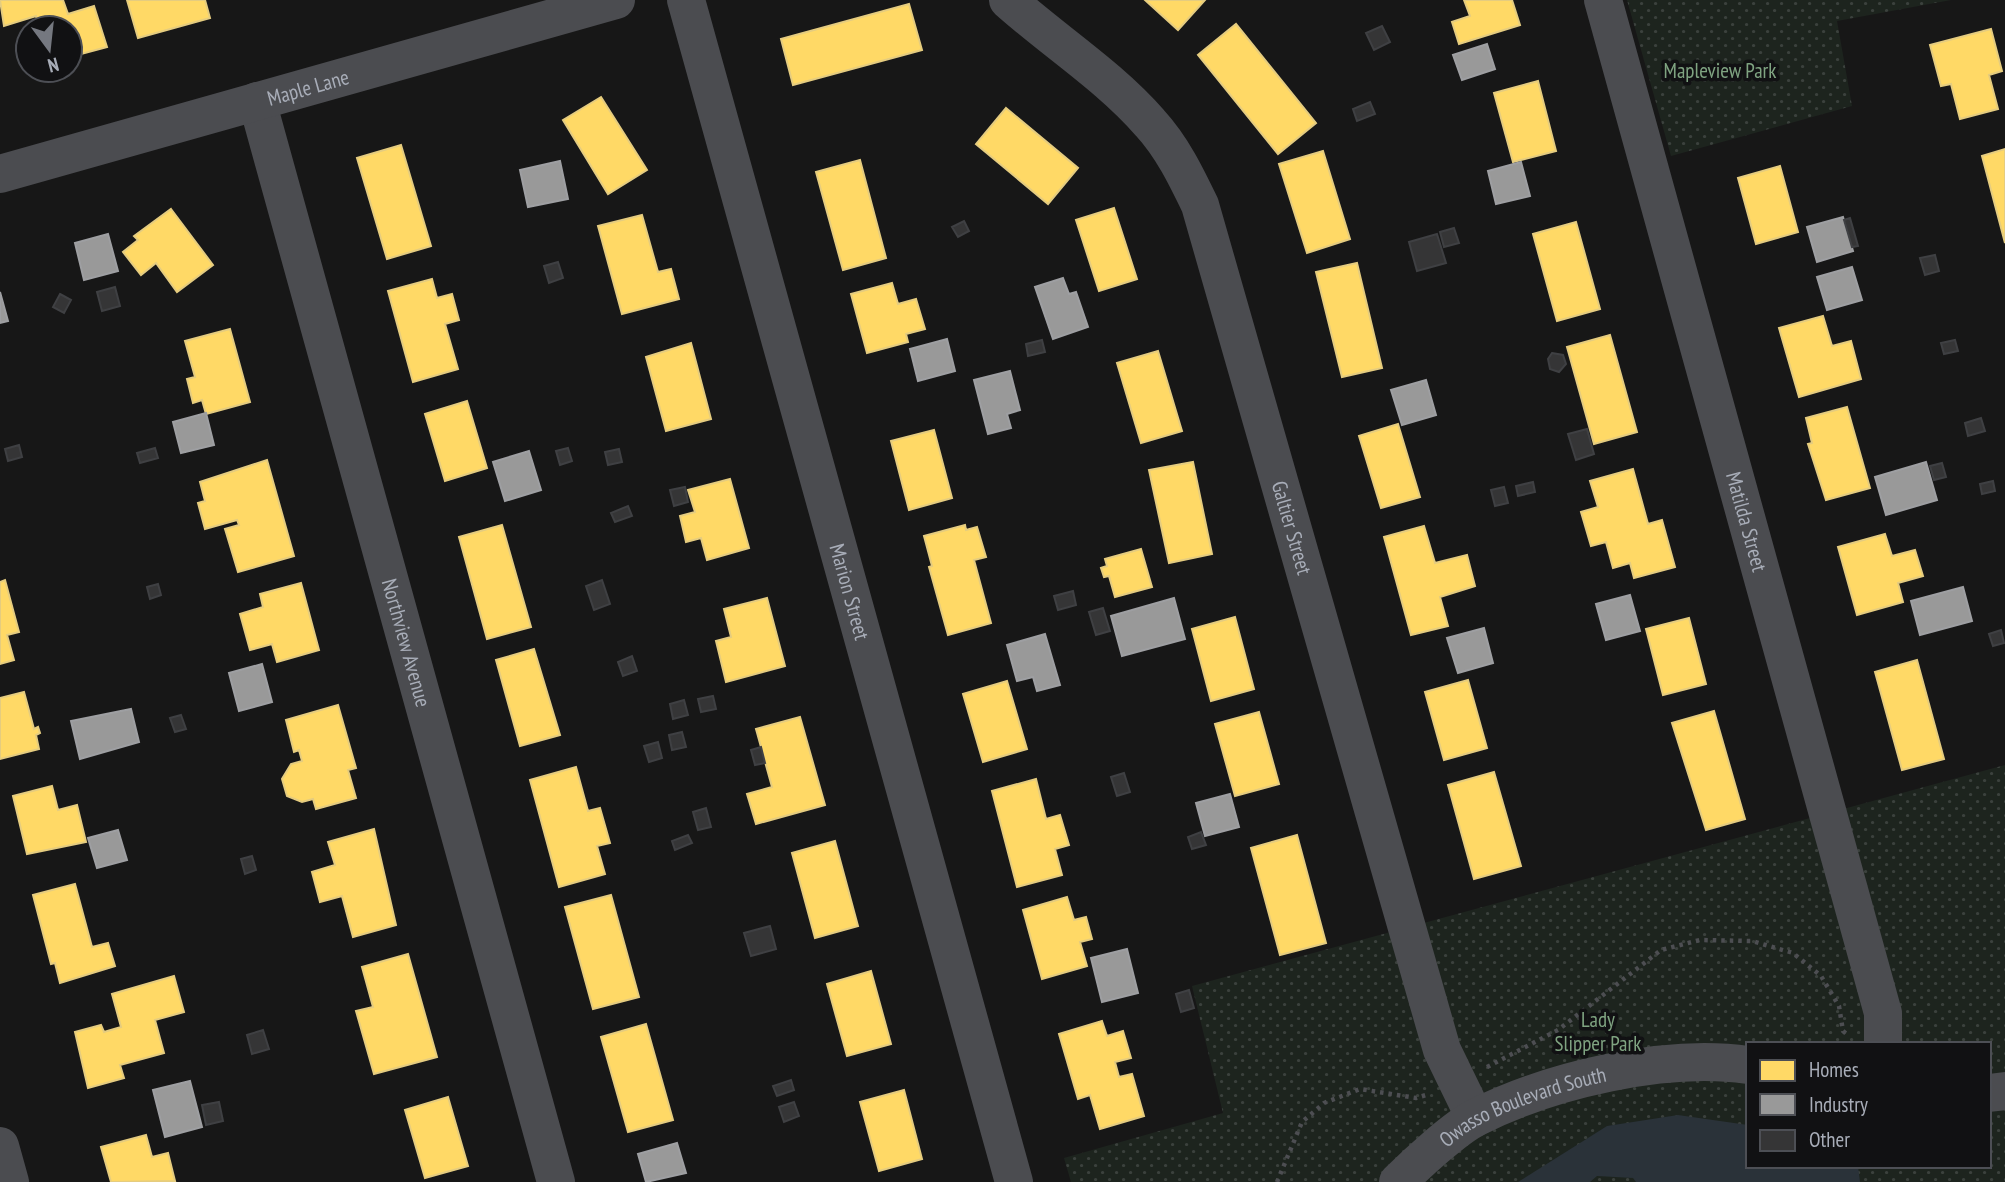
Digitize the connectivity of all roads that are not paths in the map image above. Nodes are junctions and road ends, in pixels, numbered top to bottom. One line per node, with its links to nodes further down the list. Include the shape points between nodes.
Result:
1 (616, 0): 5 (street, Maple Lane)
2 (686, 0): 13 (street, Marion Street)
3 (1009, 0): 9 (street, Galtier Street, via 1151,123 1179,162 1200,205 1442,1050)
4 (1603, 0): 7 (street, Matilda Street, via 1883,1013)
5 (257, 101): 6 (street, Maple Lane); 12 (street, Northview Avenue)
6 (0, 174)
7 (1868, 1042)
8 (1746, 1065): 9 (street, Owasso Boulevard South, via 1639,1066 1549,1090)
9 (1475, 1118): 14 (street, Owasso Boulevard South)
10 (0, 1146): 11 (street)
11 (10, 1182)
12 (556, 1182)
13 (1014, 1182)
14 (1398, 1182)

